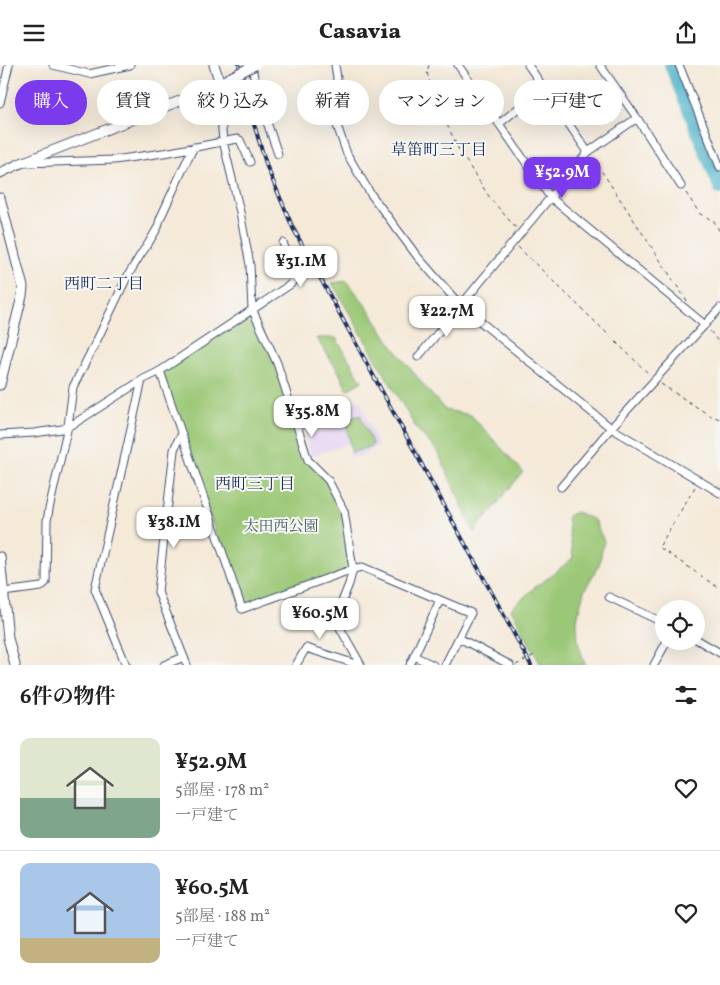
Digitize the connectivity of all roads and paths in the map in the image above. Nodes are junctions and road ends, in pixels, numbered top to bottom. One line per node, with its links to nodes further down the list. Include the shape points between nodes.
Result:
1 (9, 65): 17 (street)
2 (53, 65): 3 (street, via 89,73)
3 (130, 65)
4 (214, 65): 12 (street)
5 (253, 65): 13 (street, bridge); 27 (street, via 256,91)
6 (336, 65): 39 (street, via 333,114 347,154 370,193 417,256)
7 (429, 65): 36 (path, via 427,72 435,99 459,150 490,198)
8 (458, 65): 14 (street)
9 (528, 65): 15 (street)
10 (600, 65): 19 (street)
11 (679, 65): 30 (street)
12 (219, 80)
13 (226, 80)
14 (468, 80)
15 (539, 80)
16 (179, 101): 29 (street)
17 (0, 103)
18 (514, 112): 20 (street)
19 (637, 118): 26 (street); 32 (street)
20 (504, 120)
21 (222, 125): 24 (street)
22 (500, 125): 33 (street)
23 (570, 125): 26 (street)
24 (223, 141): 25 (street); 28 (street, via 240,140); 42 (street, via 250,265)
25 (194, 147): 29 (street, via 114,160); 52 (street, via 158,227 127,277 73,387)
26 (588, 152): 33 (street); 40 (path)
27 (278, 154)
28 (250, 162)
29 (20, 163): 31 (street)
30 (720, 167)
31 (0, 173)
32 (681, 186): 35 (path, via 700,214 714,221)
33 (550, 197): 36 (street); 43 (street)
34 (0, 198): 45 (street, via 23,287)
35 (720, 232)
36 (520, 233): 37 (street)
37 (512, 242): 39 (street); 49 (path)
38 (283, 243): 42 (street, via 296,274 291,284)
39 (460, 305): 46 (street); 53 (street)
40 (691, 306)
41 (720, 308): 43 (street)
42 (252, 309): 47 (street); 60 (street, via 277,363 308,460 328,480 344,511)
43 (705, 325): 44 (path); 49 (street)
44 (720, 344)
45 (4, 351): 50 (street)
46 (418, 357)
47 (160, 371): 48 (street); 55 (street)
48 (142, 380): 52 (street); 74 (street, via 95,589)
49 (655, 380): 51 (path); 53 (street)
50 (0, 385)
51 (720, 419)
52 (68, 426): 54 (street); 62 (street, via 47,521 46,582 41,587)
53 (611, 428): 56 (street); 57 (street)
54 (0, 435)
55 (182, 435): 60 (street, via 242,609); 72 (street, via 174,450 158,592)
56 (699, 481): 58 (street); 61 (path, via 659,547)
57 (561, 487)
58 (720, 493)
59 (0, 557): 62 (street)
60 (353, 569): 64 (street, via 362,567); 78 (street, via 335,619)
61 (720, 589)
62 (3, 592): 73 (street, via 8,638)
63 (609, 597): 65 (street)
64 (440, 600): 66 (street, via 471,613); 71 (street)
65 (655, 619)
66 (459, 638): 81 (street); 82 (street)
67 (705, 644): 69 (street)
68 (662, 650): 84 (street)
69 (720, 653)
70 (536, 654): 83 (path)
71 (414, 655): 79 (street); 80 (street)
72 (184, 657): 75 (street); 76 (street)
73 (15, 665)
74 (126, 665)
75 (164, 665)
76 (187, 665)
77 (296, 665): 78 (street, via 306,648)
78 (360, 665)
79 (410, 665)
80 (433, 665)
81 (445, 665)
82 (510, 665)
83 (516, 665)
84 (654, 665)

